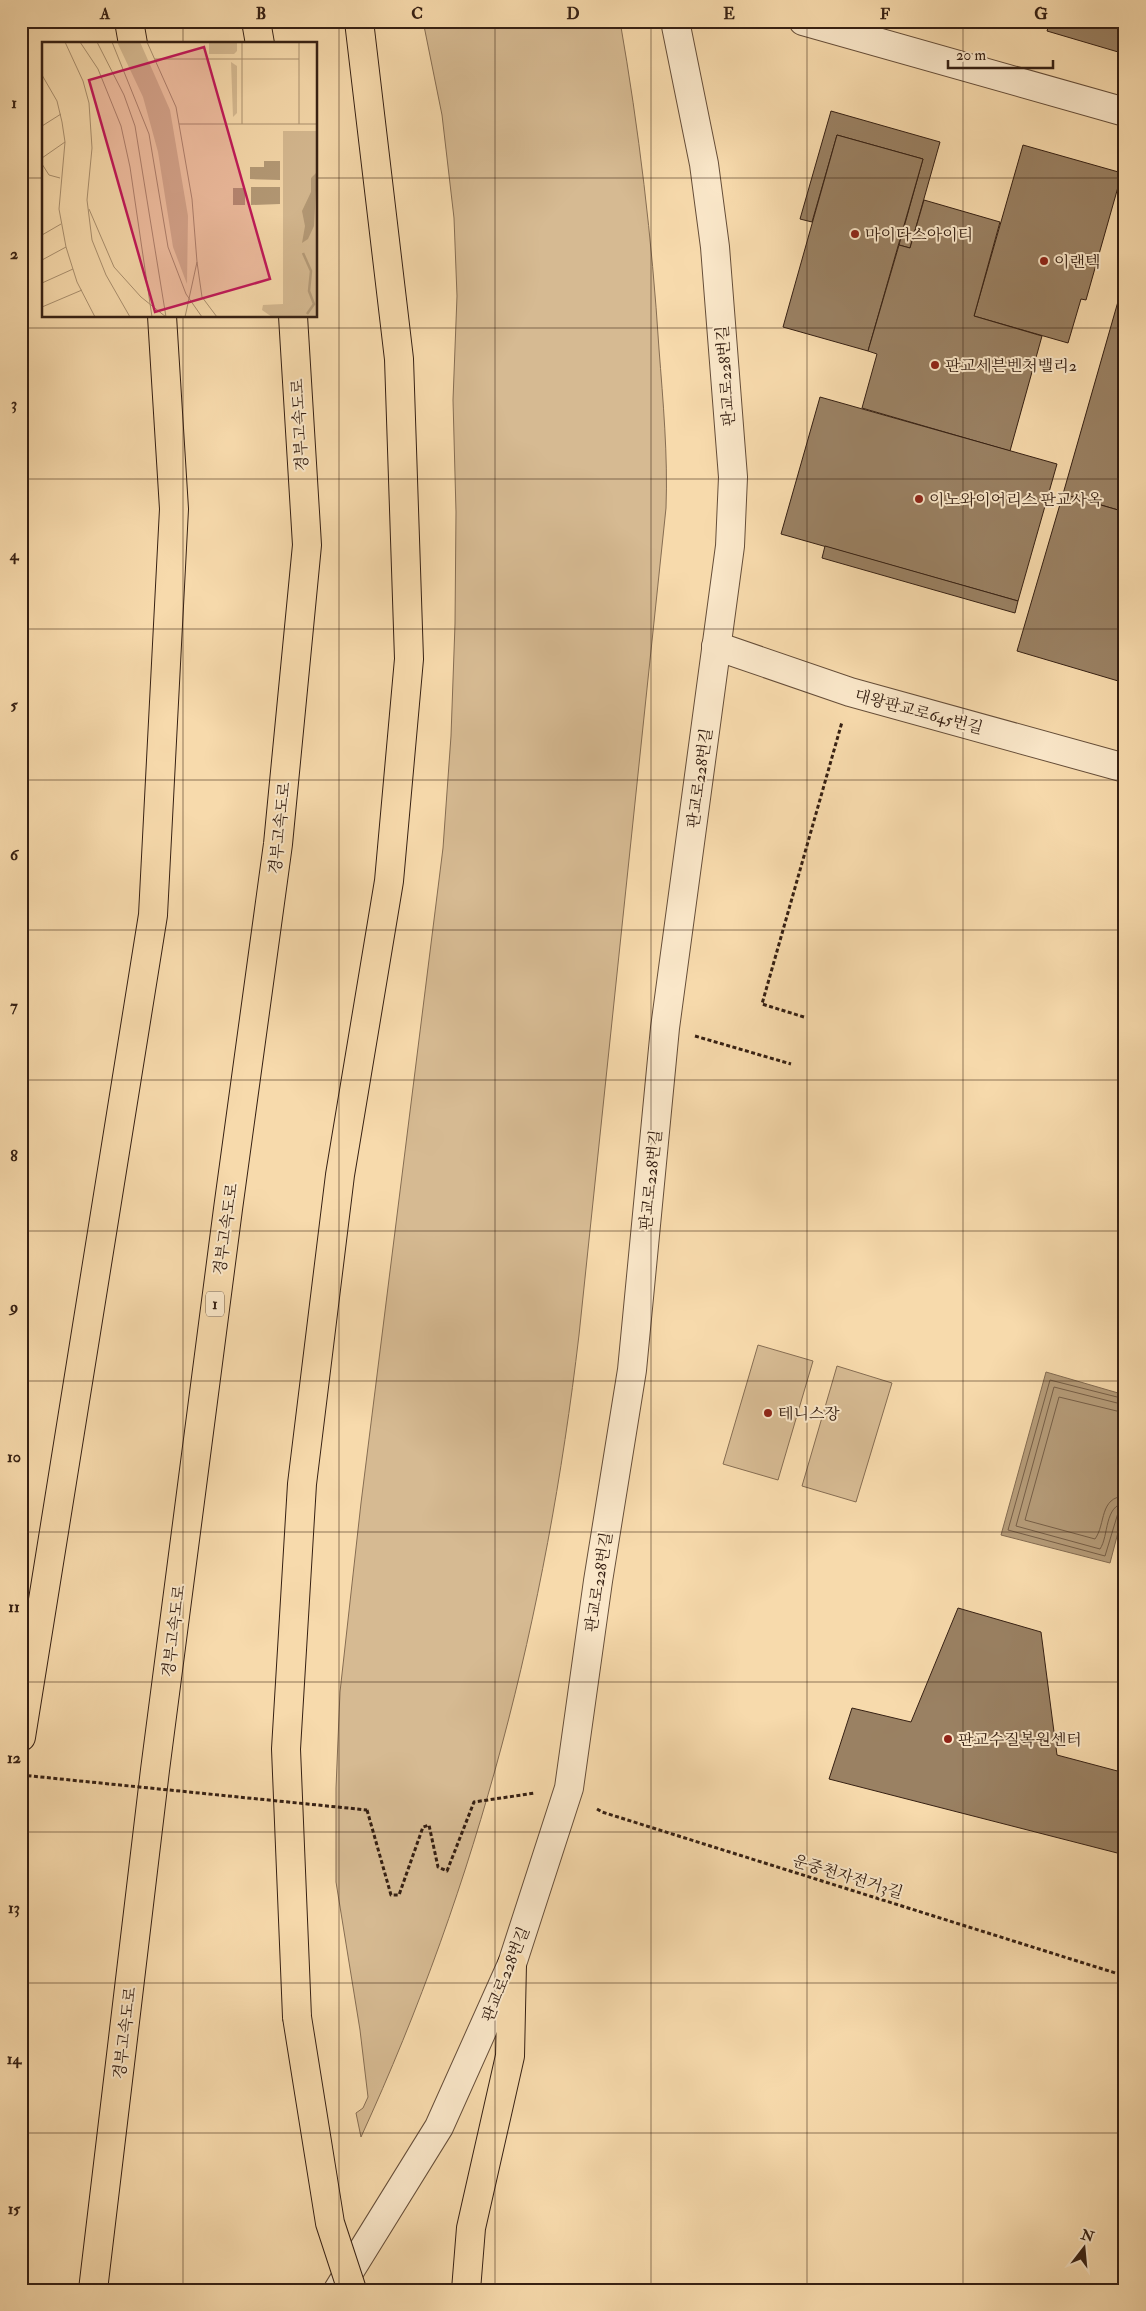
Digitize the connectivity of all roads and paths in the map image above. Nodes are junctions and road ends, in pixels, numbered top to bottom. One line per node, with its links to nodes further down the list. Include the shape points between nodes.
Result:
1 (129, 21): 7 (highway)
2 (256, 21): 8 (highway)
3 (349, 21): 9 (highway)
4 (359, 21): 9 (highway)
5 (675, 21): 13 (street, 판교로228번길, via 704,164 715,247 733,477 730,546)
6 (804, 21): 10 (street)
7 (133, 42)
8 (260, 42)
9 (369, 108): 26 (highway, bridge, via 399,359 409,659 389,881 340,1175 302,1484 286,1748 297,2017 330,2223)
10 (1125, 112)
11 (162, 318): 19 (highway, via 174,509 153,915)
12 (293, 318): 24 (highway, 경부고속도로 / 1, via 306,545 278,844 159,1741)
13 (716, 646): 14 (street, 대왕판교로645번길); 17 (street, 판교로228번길)
14 (850, 692): 15 (street, 대왕판교로645번길); 16 (path, via 762,1004)
15 (1125, 768)
16 (804, 1017)
17 (665, 1028): 18 (path); 21 (street, 판교로228번길, via 632,1370)
18 (791, 1064)
19 (21, 1737)
20 (21, 1775): 21 (path, bridge, via 368,1810 391,1895 399,1895 423,1827 429,1825 438,1867 447,1870 474,1802)
21 (569, 1788): 22 (street, 판교로228번길); 23 (path, 운중천자전거3길, via 602,1812)
22 (512, 1964): 25 (street, 판교로228번길, via 439,2127); 27 (highway, via 510,2056 471,2228)
23 (1125, 1976)
24 (93, 2290)
25 (338, 2290)
26 (352, 2290)
27 (466, 2290)

